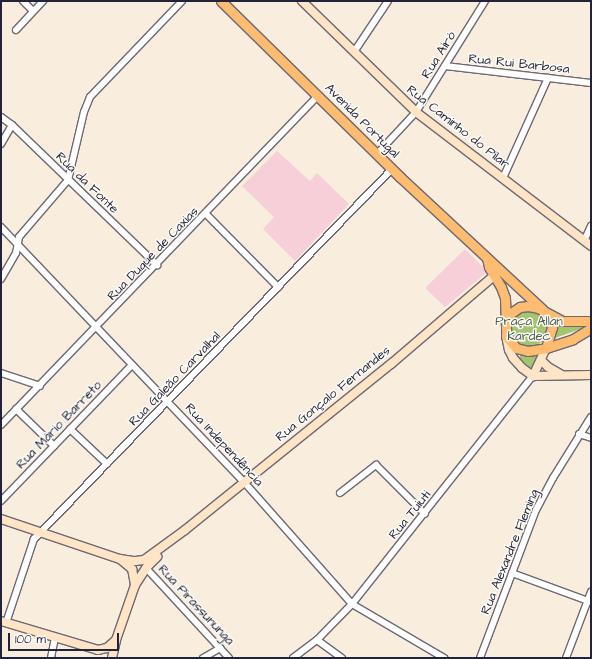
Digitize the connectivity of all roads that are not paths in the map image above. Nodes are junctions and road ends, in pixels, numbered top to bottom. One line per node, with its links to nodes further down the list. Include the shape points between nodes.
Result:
1 (23, 1): 8 (street)
2 (43, 1): 8 (street)
3 (182, 1): 22 (street, via 90,97)
4 (221, 1): 14 (main road, Avenida Portugal)
5 (302, 1): 10 (main road, Rua Caminho do Pilar)
6 (388, 1): 10 (street)
7 (485, 1): 11 (street, Rua Airó)
8 (33, 11): 9 (street)
9 (16, 30)
10 (354, 52): 15 (main road, Rua Caminho do Pilar)
11 (445, 66): 12 (street, Rua Rui Barbosa); 15 (street, Rua Airó)
12 (548, 78): 13 (street, Rua Rui Barbosa); 21 (street)
13 (591, 83)
14 (318, 96): 19 (main road, Avenida Portugal); 23 (street, Rua Duque de Caxias)
15 (416, 112): 19 (street, Rua Airó); 21 (main road, Rua Caminho do Pilar)
16 (1, 117): 17 (street, Rua da Fonte)
17 (12, 125): 18 (street); 22 (street, Rua da Fonte)
18 (1, 144)
19 (377, 154): 20 (main road, Avenida Portugal)
20 (392, 169): 28 (main road, Avenida Portugal); 33 (street, Rua Galeão Carvalhal)
21 (503, 178): 26 (main road, Rua Caminho do Pilar)
22 (68, 180): 27 (street, via 19,237); 29 (street, Rua da Fonte)
23 (206, 214): 29 (street, Rua Duque de Caxias); 33 (street)
24 (591, 226): 26 (street)
25 (1, 227): 27 (street, Rua Independência)
26 (588, 243)
27 (18, 245): 31 (street); 37 (street, Rua Independência)
28 (487, 258): 30 (main road, Avenida Portugal, via 489,267); 32 (main road, Avenida Portugal)
29 (157, 265): 37 (street, Rua Duque de Caxias)
30 (495, 275): 32 (main road, via 501,274); 36 (main road, Avenida Portugal, via 505,298); 57 (main road, Rua Gonçalo Fernandes)
31 (1, 279)
32 (510, 280): 34 (main road, Avenida Portugal)
33 (278, 287): 48 (street, Rua Galeão Carvalhal)
34 (543, 311): 35 (main road, via 562,321); 36 (main road, via 531,306 520,307 511,313); 40 (main road, Avenida Portugal, via 549,318 552,328)
35 (591, 321)
36 (506, 323): 39 (main road, Avenida Portugal)
37 (96, 328): 42 (street, Rua Independência); 47 (street, Rua Duque de Caxias)
38 (591, 328): 40 (main road, via 573,339)
39 (506, 336): 40 (main road, via 513,346 524,351); 46 (main road, Avenida Portugal, via 513,358)
40 (546, 348): 41 (main road, Avenida Portugal)
41 (541, 360): 44 (main road, via 553,371); 46 (main road, Avenida Portugal)
42 (132, 365): 48 (street, Rua Independência); 52 (street, Rua Mário Barreto)
43 (1, 373): 47 (street)
44 (563, 375): 45 (main road); 46 (main road)
45 (591, 375)
46 (533, 376): 60 (street, Rua Tuiuti)
47 (40, 386): 49 (street, Rua Duque de Caxias)
48 (168, 402): 56 (street, Rua Galeão Carvalhal); 57 (street, Rua Independência)
49 (16, 409): 51 (street, Rua Duque de Caxias); 55 (street)
50 (591, 417): 53 (street, Rua Alexandre Fleming)
51 (1, 425)
52 (70, 429): 55 (street, Rua Mário Barreto); 56 (street)
53 (579, 434): 54 (street); 66 (street, Rua Alexandre Fleming, via 543,495)
54 (591, 438)
55 (54, 446): 59 (street, Rua Mário Barreto)
56 (106, 464): 63 (street, Rua Galeão Carvalhal)
57 (244, 482): 62 (main road, Rua Gonçalo Fernandes); 70 (street, Rua Independência)
58 (340, 493): 60 (street, via 376,465)
59 (1, 500)
60 (425, 514): 70 (street, Rua Tuiuti)
61 (1, 519): 63 (main road)
62 (185, 530): 64 (main road, Rua Gonçalo Fernandes, via 144,560); 65 (main road, Rua Gonçalo Fernandes)
63 (41, 532): 64 (main road); 71 (street, Rua Galeão Carvalhal, via 34,539)
64 (120, 559): 67 (main road, via 132,569)
65 (146, 568): 67 (main road, Rua Gonçalo Fernandes); 76 (street, Rua Pirassununga)
66 (512, 573): 69 (street); 85 (street, Rua Alexandre Fleming)
67 (135, 585): 73 (main road, Rua Gonçalo Fernandes)
68 (591, 592): 69 (street)
69 (589, 602): 86 (street)
70 (352, 604): 74 (street, Rua Tuiuti); 84 (street, Rua Independência)
71 (4, 622): 72 (main road)
72 (55, 637): 75 (main road); 77 (street)
73 (116, 640): 75 (main road, via 105,649); 79 (main road, Rua Gonçalo Fernandes)
74 (317, 640): 82 (street, Rua Tuiuti); 83 (street)
75 (93, 648): 78 (main road)
76 (220, 648): 80 (street); 81 (street, Rua Pirassununga)
77 (51, 658)
78 (94, 658)
79 (112, 658)
80 (203, 658)
81 (229, 658)
82 (293, 658)
83 (342, 658)
84 (444, 658)
85 (480, 658)
86 (566, 658)

